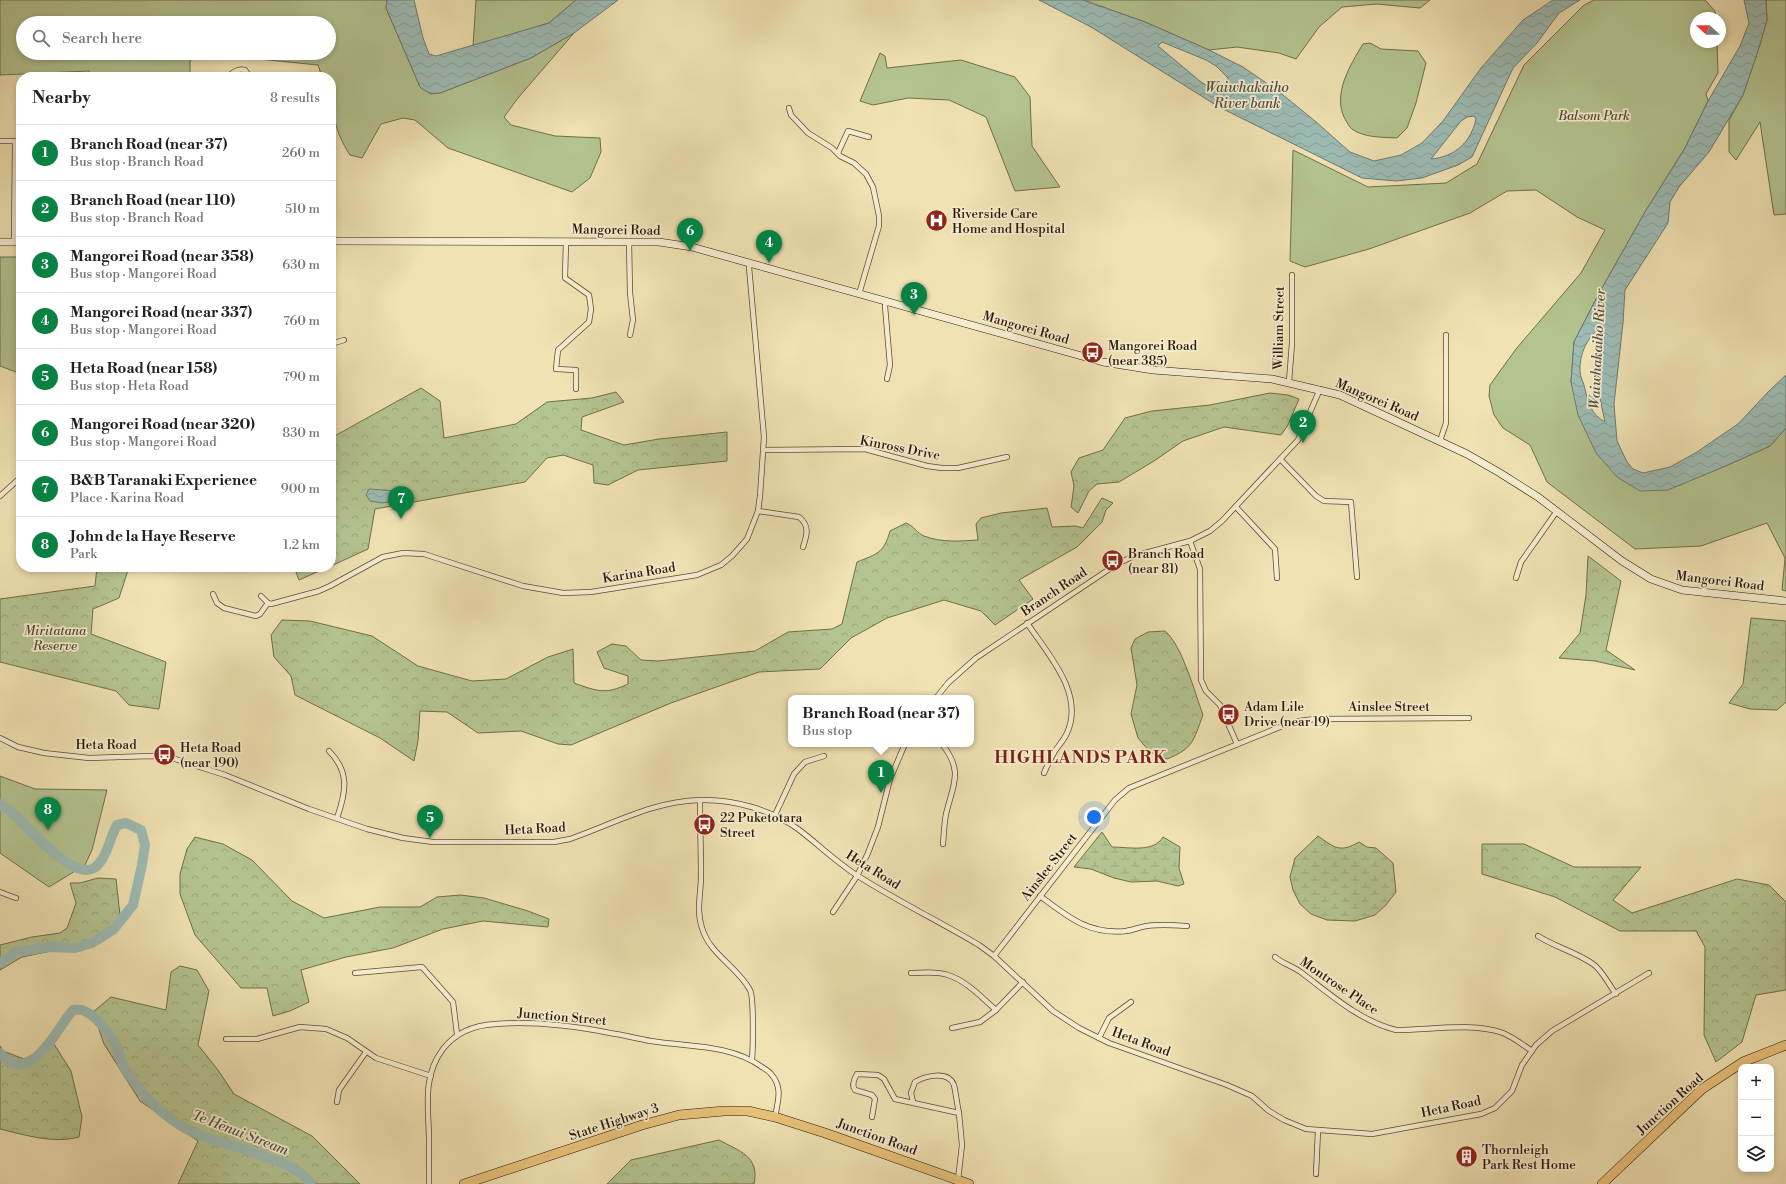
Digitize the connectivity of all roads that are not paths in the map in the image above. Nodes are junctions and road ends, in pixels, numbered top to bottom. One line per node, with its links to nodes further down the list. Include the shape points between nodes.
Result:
1 (234, 72): 2 (street, via 242,69)
2 (247, 72)
3 (789, 108): 7 (street, via 791,115 808,133)
4 (868, 137): 7 (street, via 848,131)
5 (0, 141): 6 (street)
6 (15, 141): 8 (street)
7 (838, 154): 16 (street, via 861,169 870,180 879,216 877,237)
8 (16, 175)
9 (336, 241): 10 (street, Mangorei Road)
10 (566, 241): 13 (street, Mangorei Road); 24 (street, via 565,278 589,295 591,309 589,322 561,346 556,354 556,369 576,370)
11 (0, 242): 12 (street)
12 (16, 242)
13 (629, 242): 14 (street, Mangorei Road, via 659,242 692,247); 18 (street, via 633,320)
14 (750, 263): 16 (street, Mangorei Road); 27 (street, Karina Road)
15 (1292, 275): 23 (street, William Street)
16 (859, 294): 17 (street, Mangorei Road)
17 (886, 302): 22 (street, via 890,365); 23 (street, Mangorei Road, via 1108,363 1153,370 1253,376)
18 (630, 335)
19 (1446, 335): 26 (street, via 1446,423)
20 (344, 340): 21 (street)
21 (336, 342)
22 (887, 379)
23 (1289, 382): 25 (street, Mangorei Road)
24 (576, 389)
25 (1320, 389): 26 (street, Mangorei Road, via 1354,400); 29 (street, Branch Road, via 1298,440)
26 (1440, 441): 34 (street, Mangorei Road, via 1500,472)
27 (764, 450): 28 (street, Kinross Drive, via 865,449 942,468 958,468); 33 (street, Karina Road)
28 (1007, 457)
29 (1281, 460): 32 (street, Branch Road); 37 (street, via 1324,501 1351,502)
30 (16, 482): 31 (street)
31 (0, 496)
32 (1236, 507): 35 (street, Branch Road, via 1210,531); 38 (street, via 1275,549)
33 (758, 511): 36 (street, via 800,517 807,527); 43 (street, Karina Road, via 747,539 732,556 711,570 697,575 591,592 563,593 523,586 424,554 403,553 382,558 319,591)
34 (1557, 511): 39 (street, via 1521,562); 42 (street, Mangorei Road, via 1636,571 1666,586)
35 (1190, 541): 44 (street, Branch Road, via 1124,560); 48 (street, via 1200,569 1201,680 1206,691 1220,705)
36 (803, 547)
37 (1357, 577)
38 (1277, 578)
39 (1516, 578)
40 (213, 594): 43 (street, via 217,604 224,608 256,616)
41 (261, 596): 43 (street)
42 (1786, 601)
43 (268, 603)
44 (1027, 623): 45 (street, Branch Road, via 976,658 948,682); 53 (street, via 1059,671 1072,702 1072,717 1067,733)
45 (938, 695)
46 (1469, 718): 48 (street, Ainslee Street, via 1307,720 1289,723)
47 (0, 738): 56 (street, Heta Road, via 18,747 44,753 89,758 172,758 225,775 273,796)
48 (1237, 744): 60 (street, Ainslee Street, via 1125,791 1115,800)
49 (904, 747): 58 (street, via 890,779 878,826)
50 (944, 747): 57 (street, via 956,770 946,815)
51 (328, 751): 56 (street, via 340,765 345,786)
52 (824, 756): 55 (street, via 805,762 794,774)
53 (1044, 773)
54 (700, 800): 55 (street, Heta Road, via 745,805); 56 (street, Heta Road, via 665,804 554,842 419,840 387,834); 81 (street, via 701,927 714,951 738,974 751,991)
55 (775, 815): 58 (street, Heta Road, via 797,828)
56 (337, 818)
57 (943, 844)
58 (858, 876): 62 (street); 65 (street, Heta Road, via 961,934)
59 (0, 892): 61 (street)
60 (1040, 896): 63 (street, via 1071,920 1098,930 1127,931 1168,924); 65 (street, Ainslee Street)
61 (16, 898)
62 (833, 912)
63 (1187, 926)
64 (1538, 936): 71 (street, via 1595,965)
65 (994, 956): 70 (street, Heta Road)
66 (1275, 957): 79 (street, Montrose Place, via 1300,971 1368,1021 1396,1030 1485,1029 1504,1033)
67 (354, 973): 75 (street, via 422,968 453,1002)
68 (911, 973): 73 (street, via 932,972 962,981)
69 (1649, 973): 71 (street, Heta Road)
70 (1023, 982): 73 (street); 76 (street, Heta Road, via 1053,1011)
71 (1616, 994): 79 (street, Heta Road, via 1552,1031)
72 (1132, 1002): 76 (street, via 1109,1018)
73 (996, 1010): 74 (street, via 980,1022)
74 (952, 1028)
75 (457, 1034): 81 (street, Junction Street, via 496,1024 573,1027 651,1041 720,1049); 82 (street, Junction Street, via 438,1056)
76 (1099, 1038): 88 (street, Heta Road, via 1227,1085 1252,1096 1268,1111 1284,1120 1306,1129)
77 (226, 1039): 80 (street, via 257,1039 300,1027 314,1027 337,1033)
78 (1786, 1045): 94 (highway, Junction Road, via 1744,1062 1702,1089)
79 (1532, 1051): 88 (street, Heta Road, via 1522,1065 1512,1091 1495,1108 1481,1114 1372,1134)
80 (366, 1052): 82 (street); 83 (street, via 339,1090)
81 (752, 1059): 86 (street, Junction Street, via 771,1074 779,1090)
82 (430, 1076): 91 (street, Junction Street, via 427,1106)
83 (337, 1102)
84 (914, 1102): 85 (street); 85 (street, via 911,1093 915,1082 930,1076 944,1077 953,1084); 87 (street, via 896,1099 884,1079 878,1075 857,1074 854,1079 855,1090 872,1095 875,1099)
85 (959, 1113): 90 (street, via 962,1145)
86 (775, 1117): 90 (highway, Junction Road); 92 (highway, State Highway 3, via 724,1111 679,1115)
87 (872, 1117)
88 (1318, 1130): 89 (street)
89 (1316, 1174)
90 (958, 1180): 93 (highway, Junction Road)
91 (429, 1184)
92 (464, 1184)
93 (969, 1184)
94 (1602, 1184)

